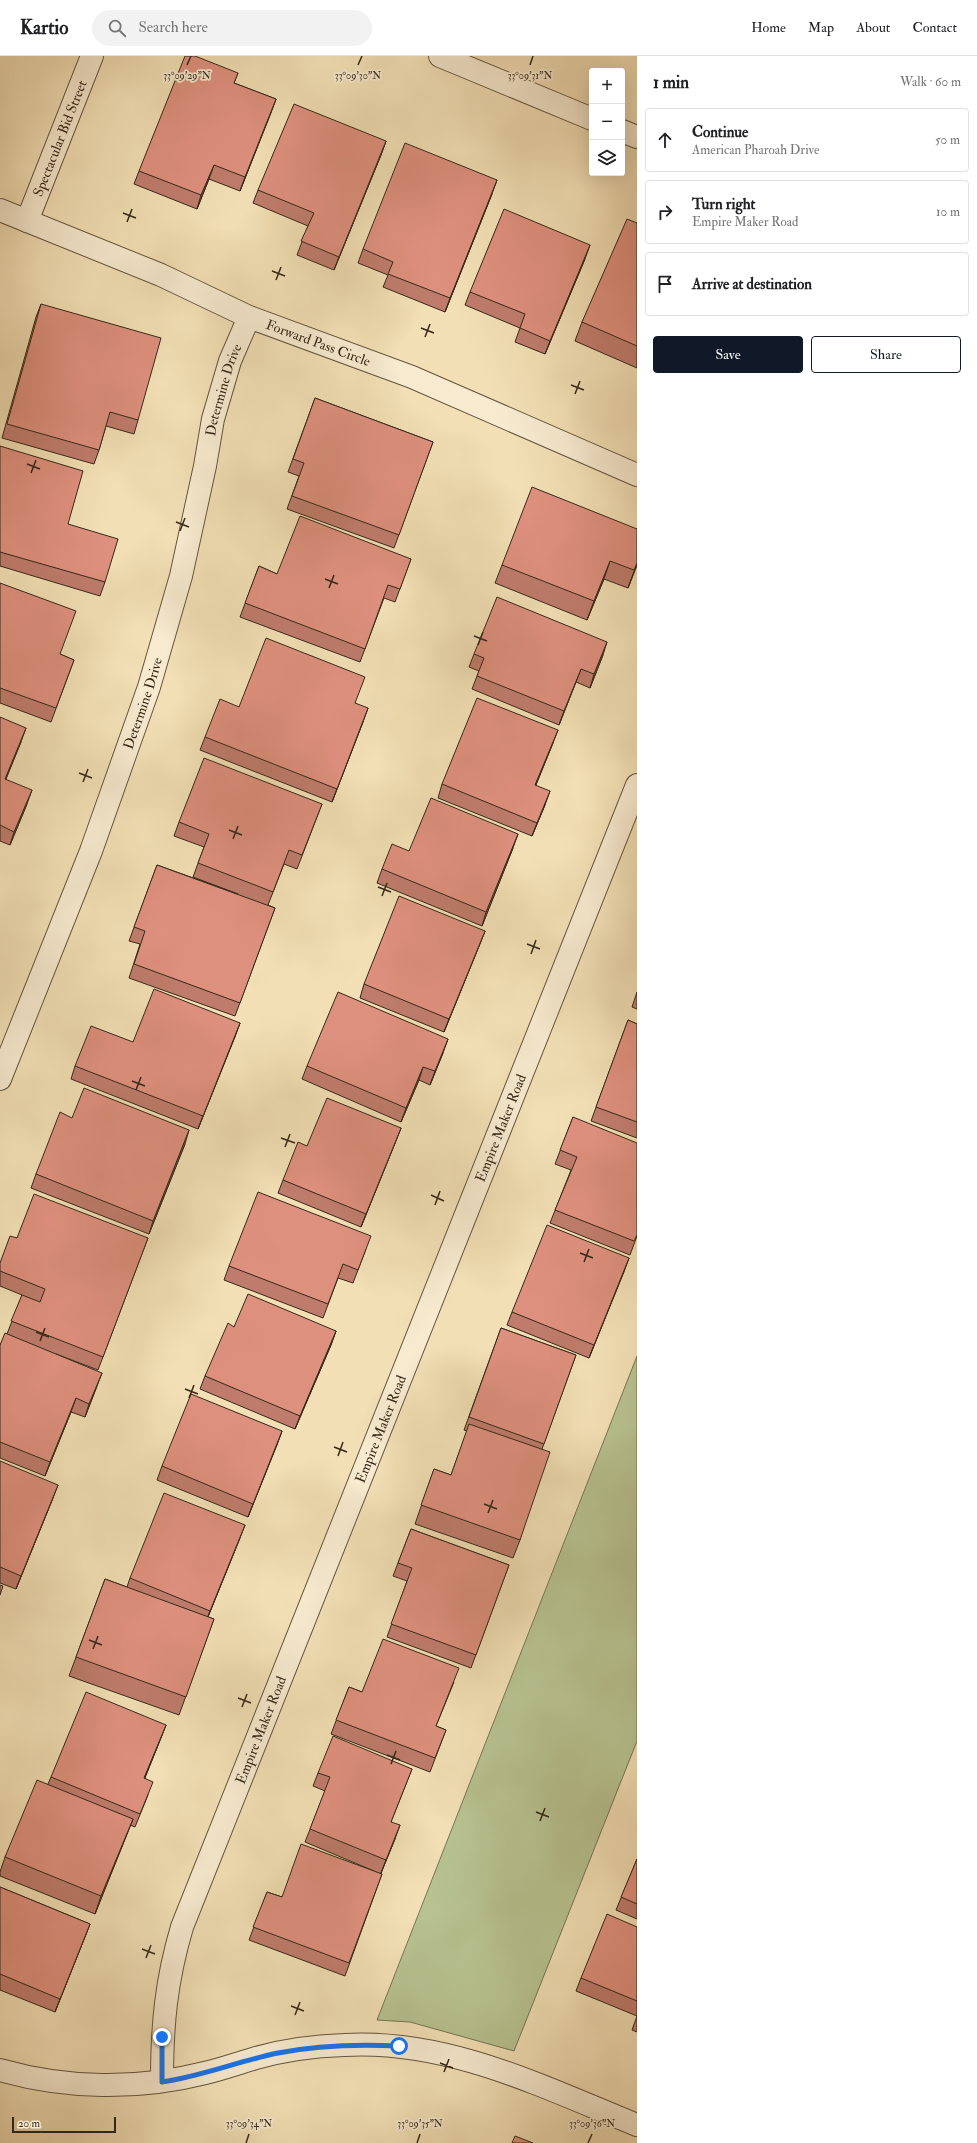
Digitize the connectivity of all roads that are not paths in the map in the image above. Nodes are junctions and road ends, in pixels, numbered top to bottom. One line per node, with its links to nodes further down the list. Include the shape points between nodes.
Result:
1 (92, 56): 7 (street, Spectacular Bid Street)
2 (440, 56): 3 (street)
3 (589, 118)
4 (625, 132): 5 (street)
5 (637, 137)
6 (0, 210): 7 (street, Forward Pass Circle)
7 (27, 221): 8 (street, Forward Pass Circle, via 161,275)
8 (249, 317): 9 (street, Forward Pass Circle, via 412,377); 11 (street, Determine Drive, via 230,361 213,418 181,576 149,688 91,851)
9 (637, 475)
10 (637, 785): 13 (street, Empire Maker Road, via 182,1927 166,1992)
11 (0, 1079)
12 (0, 2070): 13 (street, via 50,2081 84,2084 129,2085)
13 (162, 2082): 14 (street, via 204,2074 256,2058 299,2049 344,2045 399,2046 475,2061)
14 (637, 2125)

